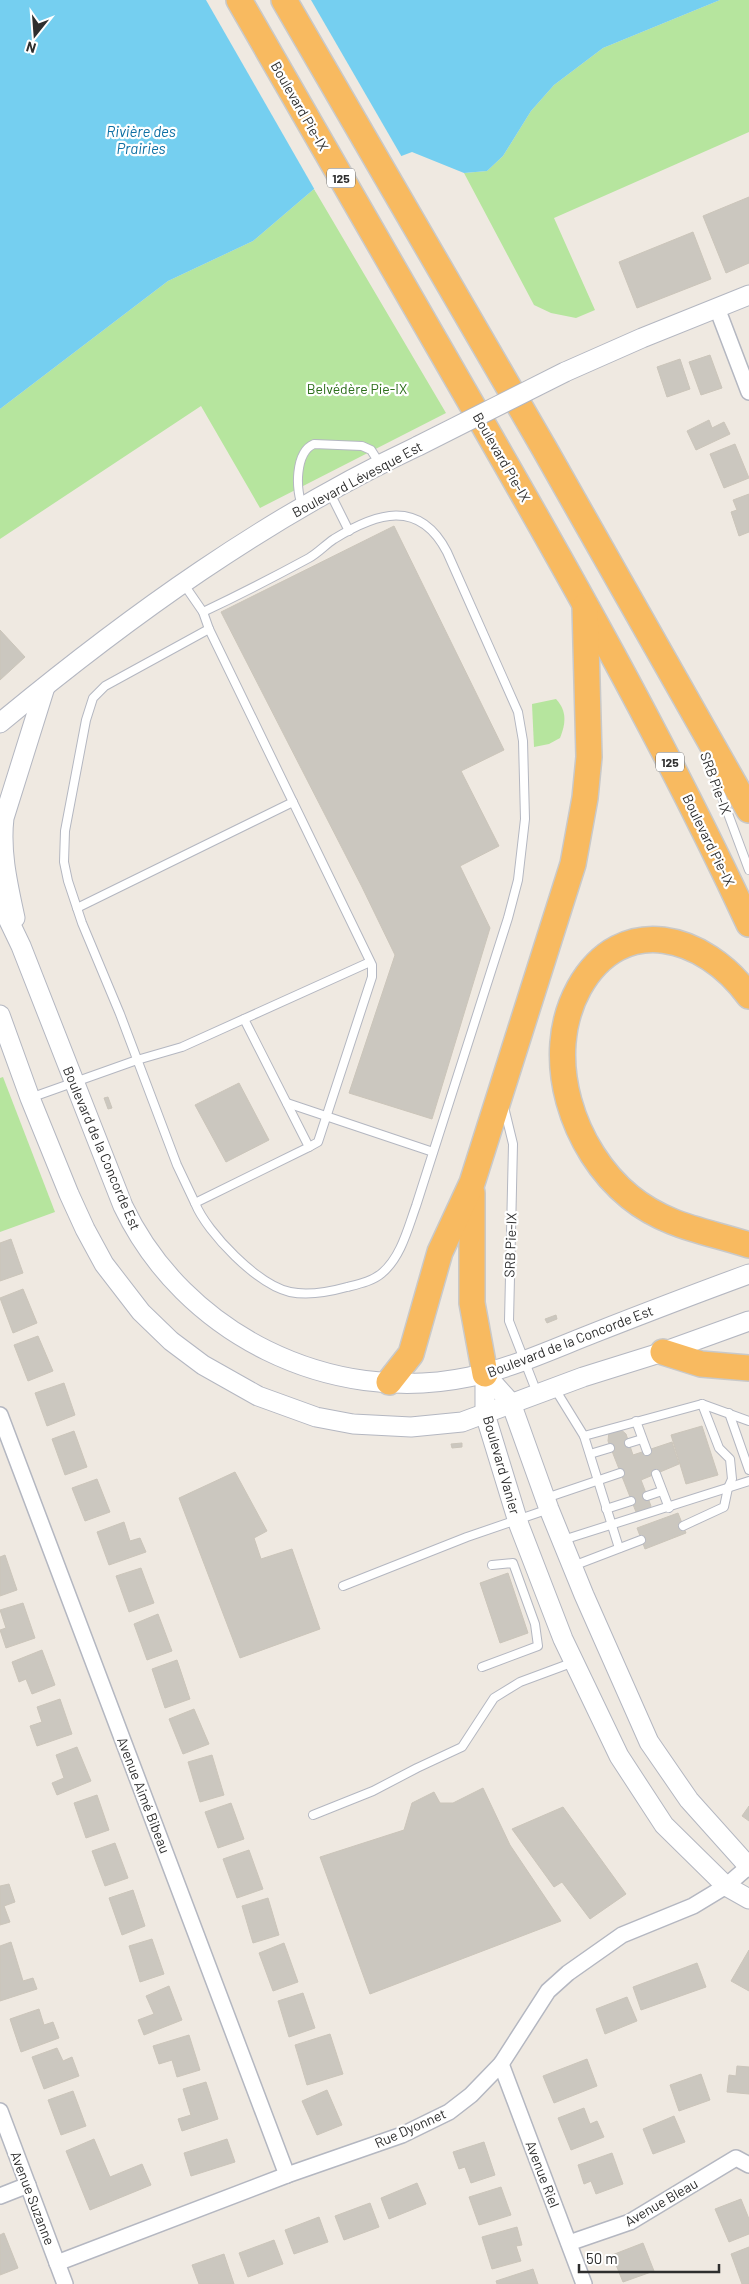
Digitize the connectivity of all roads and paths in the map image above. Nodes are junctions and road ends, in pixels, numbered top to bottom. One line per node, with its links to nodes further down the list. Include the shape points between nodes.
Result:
1 (239, 0): 11 (highway, Boulevard Pie-IX / 125)
2 (284, 0): 15 (highway)
3 (749, 295): 4 (street, Boulevard Lévesque Est)
4 (717, 308): 5 (street); 6 (street, Boulevard Lévesque Est, bridge, via 566,372)
5 (749, 392)
6 (380, 464): 7 (street, Boulevard Lévesque Est); 8 (lane, via 371,450 362,446 314,444 307,447 302,458 298,495)
7 (329, 491): 8 (street, Boulevard Lévesque Est); 9 (lane)
8 (303, 506): 10 (street, Boulevard Lévesque Est)
9 (349, 531): 12 (lane, via 312,556); 35 (lane, via 373,518 396,515 419,521 437,535 506,682 522,725 525,819 518,880)
10 (183, 583): 12 (lane); 14 (street, Boulevard Lévesque Est)
11 (585, 603): 22 (highway, Boulevard Pie-IX / 125, via 669,760); 30 (highway, via 590,734 581,823 568,881)
12 (203, 612): 13 (lane)
13 (209, 629): 17 (lane); 21 (lane, via 105,686 93,698 63,844 68,880)
14 (45, 687): 16 (street, Boulevard Lévesque Est); 23 (street, via 4,818 1,838 2,860)
15 (684, 696): 18 (highway); 19 (lane, SRB Pie-IX)
16 (0, 723)
17 (293, 802): 21 (lane); 24 (lane)
18 (749, 810)
19 (749, 870)
20 (0, 902): 23 (street, Boulevard de la Concorde Est)
21 (77, 908): 28 (lane)
22 (749, 924)
23 (22, 946): 29 (street, Boulevard de la Concorde Est)
24 (370, 962): 27 (lane); 33 (lane, via 372,978)
25 (749, 996): 38 (highway, via 722,966 687,945 660,940 630,944 597,964 578,989 567,1020 564,1058 566,1086 576,1122 593,1156 615,1184 639,1204 670,1221)
26 (0, 1015): 31 (street)
27 (244, 1019): 28 (lane, via 182,1047); 32 (lane)
28 (136, 1060): 29 (lane); 37 (lane)
29 (74, 1081): 31 (lane); 45 (street, Boulevard de la Concorde Est, via 131,1222 161,1268 198,1306 243,1339 291,1362 341,1376)
30 (500, 1093): 36 (highway); 42 (lane, SRB Pie-IX, via 513,1144 508,1310 512,1332)
31 (30, 1098): 50 (street, via 76,1211 104,1264 155,1327 203,1366 277,1404 353,1424 426,1427 462,1422)
32 (287, 1103): 33 (lane); 34 (lane)
33 (326, 1116): 34 (lane, via 318,1142); 35 (lane)
34 (309, 1147): 37 (lane)
35 (433, 1152): 37 (lane, via 395,1258 381,1275 333,1291 292,1292 268,1282 219,1239)
36 (472, 1183): 44 (highway, via 472,1303); 45 (highway, via 440,1252 411,1354)
37 (195, 1203)
38 (749, 1246)
39 (749, 1274): 42 (street, Boulevard de la Concorde Est)
40 (749, 1321): 41 (street)
41 (663, 1352): 43 (highway, via 701,1364); 46 (street)
42 (524, 1361): 44 (street, Boulevard de la Concorde Est); 46 (lane, SRB Pie-IX)
43 (749, 1368)
44 (485, 1374): 45 (street, Boulevard de la Concorde Est, via 454,1380); 47 (street, Boulevard Vanier); 50 (street, Boulevard Vanier)
45 (389, 1382)
46 (546, 1390): 47 (street); 54 (lane, SRB Pie-IX)
47 (511, 1404): 50 (street); 69 (street, Boulevard Vanier)
48 (702, 1404): 49 (lane); 52 (lane); 65 (lane, via 719,1448 730,1459 732,1479)
49 (729, 1413): 53 (lane); 60 (lane)
50 (485, 1414): 72 (street, Boulevard Vanier)
51 (0, 1415): 90 (street, Avenue Aimé Bibeau)
52 (636, 1421): 54 (lane); 55 (lane)
53 (749, 1422)
54 (584, 1436): 59 (lane, SRB Pie-IX)
55 (642, 1440): 56 (lane); 58 (lane)
56 (629, 1443)
57 (610, 1448): 59 (lane)
58 (647, 1451)
59 (590, 1454): 63 (lane, SRB Pie-IX)
60 (749, 1470)
61 (620, 1473): 63 (lane)
62 (656, 1474): 66 (lane)
63 (597, 1480): 69 (lane); 70 (lane, SRB Pie-IX)
64 (749, 1481): 65 (lane)
65 (728, 1488): 71 (lane); 74 (lane, via 724,1507)
66 (662, 1491): 67 (lane); 71 (lane)
67 (647, 1496)
68 (631, 1501): 70 (lane)
69 (548, 1503): 72 (lane); 75 (street, Boulevard Vanier)
70 (606, 1508): 73 (lane, SRB Pie-IX)
71 (669, 1508): 73 (lane)
72 (518, 1519): 80 (lane); 81 (street, Boulevard Vanier)
73 (611, 1525): 75 (lane); 77 (lane, SRB Pie-IX)
74 (683, 1526)
75 (563, 1540): 79 (street, Boulevard Vanier)
76 (641, 1540): 77 (lane)
77 (619, 1548): 79 (lane)
78 (492, 1565): 82 (lane, via 512,1564 535,1624 538,1646)
79 (573, 1566): 84 (street, Boulevard Vanier, via 649,1742 688,1800)
80 (343, 1586)
81 (574, 1662): 83 (lane, via 520,1682 494,1698 462,1747 373,1791); 85 (street, Boulevard Vanier, via 619,1756 664,1825)
82 (482, 1668)
83 (313, 1815)
84 (749, 1867): 85 (street, Rue Dyonnet)
85 (726, 1886): 86 (street, Boulevard Vanier); 87 (street, Rue Dyonnet, via 693,1906 622,1935 568,1973 548,1991)
86 (749, 1899)
87 (501, 2064): 90 (street, Rue Dyonnet, via 471,2095 448,2112 402,2135); 93 (street, Avenue Riel)
88 (0, 2111): 91 (street, Avenue Suzanne)
89 (749, 2165): 93 (street, Avenue Bleau, via 736,2158 630,2222)
90 (288, 2175): 94 (street, Rue Dyonnet)
91 (28, 2185): 92 (street); 94 (street, Avenue Suzanne)
92 (0, 2196)
93 (569, 2243): 96 (street, Avenue Riel)
94 (57, 2263): 95 (street, Avenue Suzanne)
95 (65, 2284)
96 (584, 2284)

